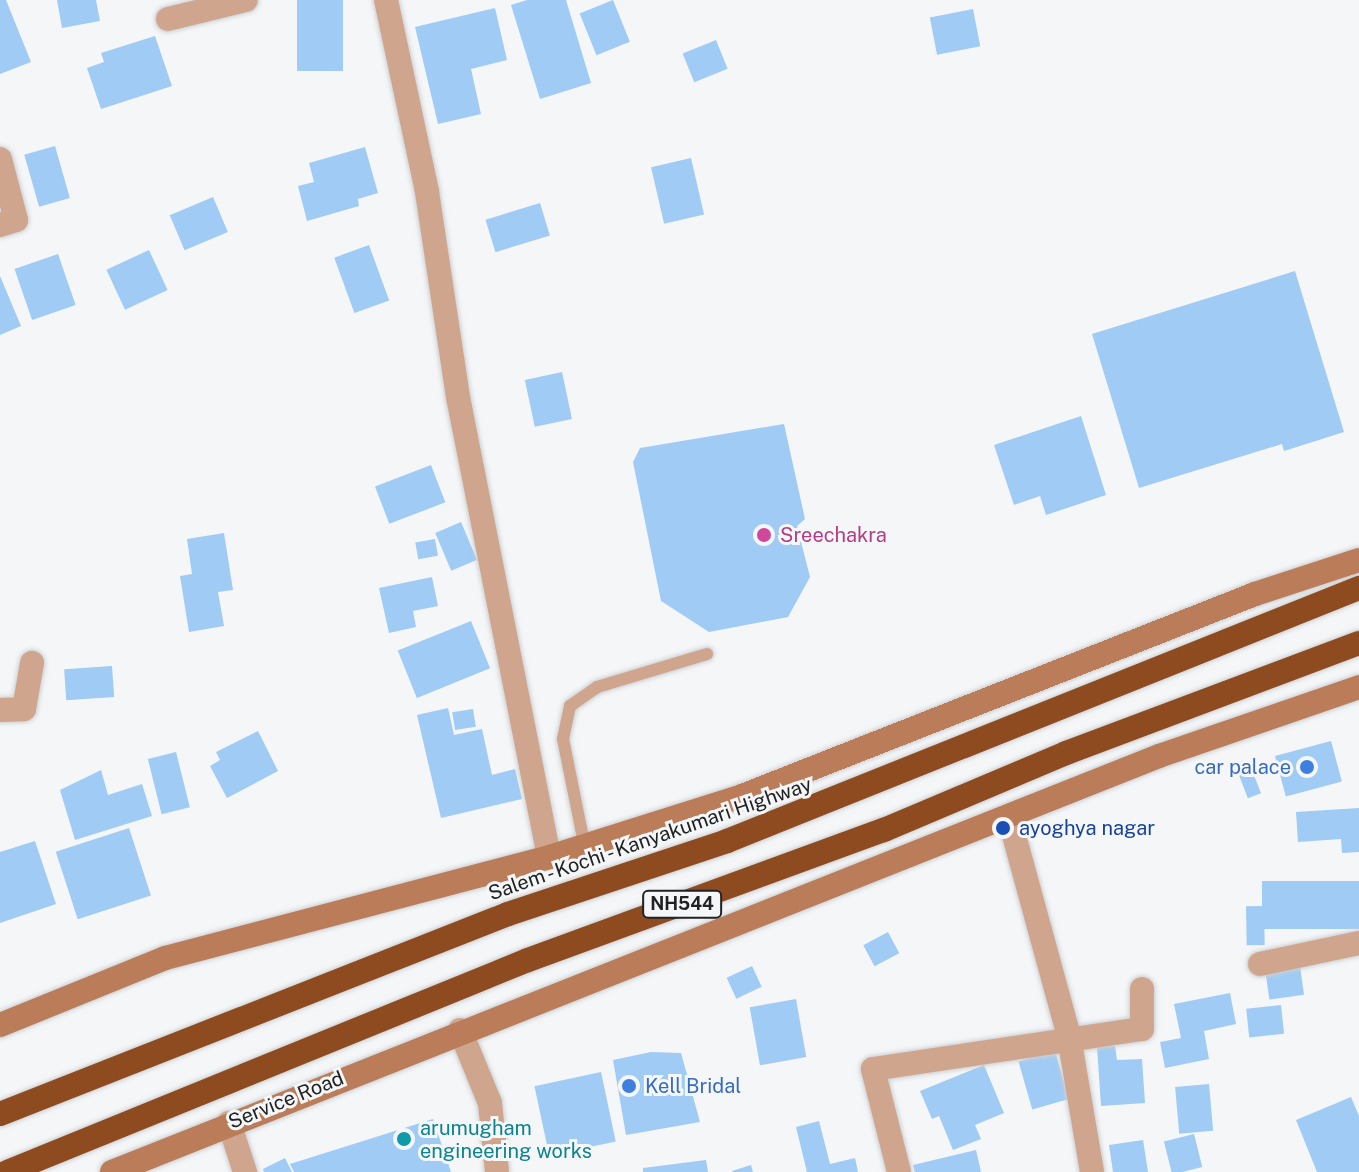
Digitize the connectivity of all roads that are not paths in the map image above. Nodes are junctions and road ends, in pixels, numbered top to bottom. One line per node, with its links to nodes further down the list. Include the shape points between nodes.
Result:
1 (246, 0): 3 (street)
2 (386, 0): 15 (street, via 427,192 458,397)
3 (168, 19)
4 (0, 159): 5 (street, via 16,220)
5 (0, 225)
6 (1359, 560): 14 (street, via 1255,594 742,796)
7 (1359, 588): 22 (highway, Salem - Kochi - Kanyakumari Highway / NH544, via 727,841 508,914)
8 (1359, 643): 24 (highway, NH544, via 1066,753 884,830 528,960)
9 (707, 654): 14 (lane, via 597,687 570,706 563,739)
10 (32, 663): 12 (street, via 24,709)
11 (1359, 687): 13 (street, Service Road, via 1159,756)
12 (0, 710)
13 (1009, 817): 20 (street, Service Road); 21 (street)
14 (584, 843): 15 (street)
15 (549, 857): 19 (street, via 165,958)
16 (1359, 943): 17 (street)
17 (1260, 964)
18 (1142, 989): 21 (street, via 1142,1029)
19 (0, 1025)
20 (460, 1030): 23 (street, Service Road); 27 (street, via 490,1103)
21 (1069, 1037): 28 (street, via 873,1069); 29 (street)
22 (0, 1114)
23 (229, 1123): 25 (street, Service Road); 26 (street)
24 (7, 1172)
25 (112, 1172)
26 (245, 1172)
27 (497, 1172)
28 (899, 1172)
29 (1092, 1172)

